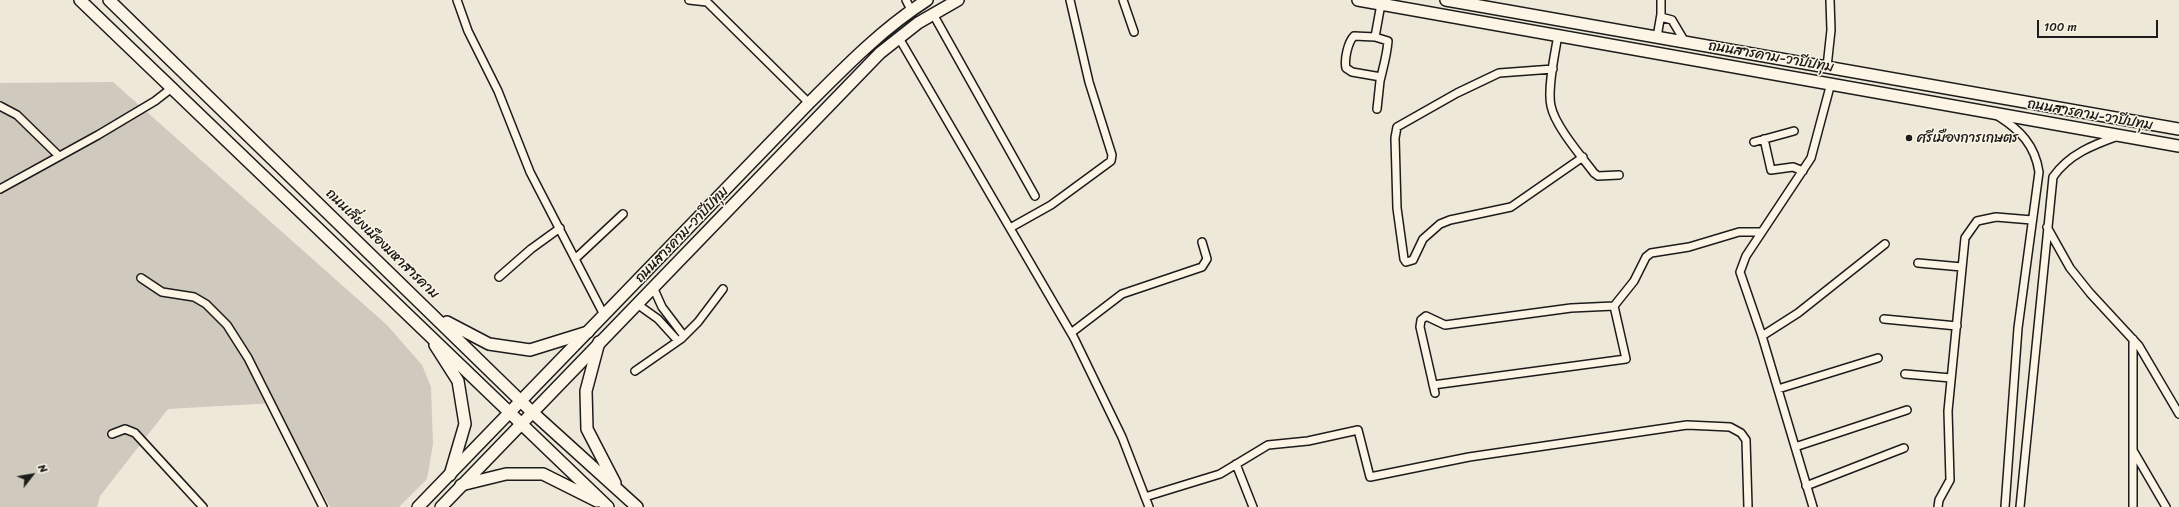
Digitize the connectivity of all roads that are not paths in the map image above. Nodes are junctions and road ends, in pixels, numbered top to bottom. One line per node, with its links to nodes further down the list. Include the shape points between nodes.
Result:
1 (80, 0): 29 (main road)
2 (109, 0): 66 (main road, ถนนเลี่ยงเมืองมหาสารคาม)
3 (457, 0): 51 (street, via 468,31 498,91 530,172)
4 (689, 0): 13 (street)
5 (927, 0): 15 (main road, ถนนสารคาม-วาปีปทุม)
6 (958, 0): 16 (main road, ถนนสารคาม-วาปีปทุม)
7 (1070, 0): 52 (street, via 1089,82 1112,155 1111,161 1051,204)
8 (1123, 0): 19 (street)
9 (1358, 0): 14 (main road, ถนนสารคาม-วาปีปทุม)
10 (1448, 0): 17 (main road); 22 (main road, ถนนสารคาม-วาปีปทุม)
11 (1661, 0): 18 (street)
12 (1830, 0): 25 (street)
13 (706, 1): 30 (street)
14 (1381, 4): 17 (main road, ถนนสารคาม-วาปีปทุม); 21 (street)
15 (908, 5): 30 (main road, ถนนสารคาม-วาปีปทุม)
16 (933, 14): 23 (main road, ถนนสารคาม-วาปีปทุม); 47 (street)
17 (1447, 16): 20 (main road, ถนนสารคาม-วาปีปทุม)
18 (1661, 17): 22 (street); 24 (street, via 1675,22)
19 (1134, 32)
20 (1558, 35): 26 (street); 28 (main road, ถนนสารคาม-วาปีปทุม)
21 (1375, 37): 27 (street, via 1388,41); 27 (street, via 1353,37 1345,66 1352,72)
22 (1657, 37): 24 (main road, ถนนสารคาม-วาปีปทุม)
23 (899, 38): 43 (main road, ถนนสารคาม-วาปีปทุม, via 880,53); 52 (street)
24 (1685, 42): 25 (main road, ถนนสารคาม-วาปีปทุม)
25 (1830, 67): 34 (main road, ถนนสารคาม-วาปีปทุม)
26 (1553, 69): 42 (street, via 1550,106 1568,139); 42 (street, via 1499,73 1397,127 1397,208 1404,259 1406,262 1412,260 1423,239 1440,224 1456,218 1511,207)
27 (1381, 77): 32 (street)
28 (1831, 83): 33 (main road, ถนนสารคาม-วาปีปทุม); 44 (street, via 1810,158)
29 (173, 87): 40 (street, via 149,104); 69 (main road)
30 (809, 103): 41 (main road, ถนนสารคาม-วาปีปทุม)
31 (0, 106): 40 (street, via 17,114)
32 (1377, 109)
33 (1994, 113): 36 (main road, ถนนสารคาม-วาปีปทุม); 49 (street, via 2013,125 2024,136 2037,158 2039,172)
34 (2179, 129)
35 (1794, 131): 37 (street)
36 (2120, 135): 39 (main road, ถนนสารคาม-วาปีปทุม); 50 (street, via 2088,147 2058,170 2053,177)
37 (1764, 139): 38 (street); 44 (street, via 1771,170 1794,167)
38 (1754, 142)
39 (2179, 146)
40 (60, 156): 46 (street)
41 (757, 156): 43 (main road); 65 (main road, ถนนสารคาม-วาปีปทุม)
42 (1583, 157): 45 (street, via 1598,176)
43 (768, 167): 61 (main road, ถนนสารคาม-วาปีปทุม)
44 (1803, 171): 53 (street)
45 (1619, 175)
46 (0, 189)
47 (1035, 196)
48 (623, 214): 56 (street)
49 (2032, 220): 58 (street, via 1996,217 1977,222 1965,238); 111 (street, via 2018,328)
50 (2047, 226): 74 (street, via 2070,268); 112 (street)
51 (560, 228): 56 (street); 59 (street, via 531,249)
52 (1010, 228): 71 (street)
53 (1761, 232): 64 (street, via 1739,232 1689,247 1651,253 1646,257 1634,281); 73 (street, via 1746,256 1740,272)
54 (1202, 242): 71 (street, via 1207,259 1202,267 1122,294)
55 (1885, 244): 73 (street, via 1798,313)
56 (575, 259): 65 (street)
57 (1918, 262): 58 (street)
58 (1962, 267): 68 (street)
59 (500, 277)
60 (142, 278): 102 (street, via 162,292 194,297 206,304 227,325 248,358)
61 (653, 286): 63 (main road, ถนนสารคาม-วาปีปทุม); 72 (street, via 662,308)
62 (723, 289): 72 (street)
63 (637, 304): 75 (street, via 658,319); 76 (main road, ถนนสารคาม-วาปีปทุม)
64 (1614, 306): 81 (street, via 1626,359); 81 (street, via 1571,308 1445,325 1426,316 1421,320 1420,327)
65 (604, 315): 70 (main road, ถนนสารคาม-วาปีปทุม)
66 (436, 316): 70 (main road, via 489,344 530,350); 84 (main road, ถนนเลี่ยงเมืองมหาสารคาม)
67 (1884, 319): 68 (street)
68 (1956, 326): 80 (street)
69 (426, 330): 86 (main road); 95 (main road, via 458,381 465,424)
70 (588, 332): 84 (main road, ถนนสารคาม-วาปีปทุม)
71 (1071, 333): 99 (street, via 1122,437)
72 (684, 336): 75 (street)
73 (1762, 336): 82 (street)
74 (2133, 339): 88 (street); 93 (street)
75 (678, 341): 78 (street, via 653,356)
76 (599, 342): 87 (main road, ถนนสารคาม-วาปีปทุม); 98 (main road, via 586,391 587,429)
77 (1878, 358): 82 (street)
78 (635, 371)
79 (1905, 374): 80 (street)
80 (1951, 378): 110 (street, via 1948,411 1950,480)
81 (1433, 385): 83 (street)
82 (1778, 389): 91 (street)
83 (1435, 393)
84 (521, 401): 86 (main road, ถนนสารคาม-วาปีปทุม); 87 (main road, ถนนเลี่ยงเมืองมหาสารคาม)
85 (1907, 410): 91 (street)
86 (510, 412): 89 (main road); 95 (main road, ถนนสารคาม-วาปีปทุม)
87 (532, 412): 89 (main road, ถนนสารคาม-วาปีปทุม); 98 (main road, ถนนเลี่ยงเมืองมหาสารคาม)
88 (2179, 414)
89 (521, 423): 96 (main road, ถนนสารคาม-วาปีปทุม); 100 (main road)
90 (112, 434): 101 (street, via 125,429 135,433)
91 (1795, 447): 97 (street)
92 (1904, 448): 97 (street)
93 (2133, 451): 113 (street); 114 (street)
94 (1236, 464): 99 (street, via 1220,474); 107 (street); 108 (street, via 1268,445 1308,441 1358,430 1370,477 1468,457 1594,438 1687,425 1720,425 1736,429 1746,440)
95 (450, 474): 103 (main road, ถนนสารคาม-วาปีปทุม)
96 (461, 485): 100 (main road, via 506,474 543,474); 104 (main road, ถนนสารคาม-วาปีปทุม)
97 (1806, 486): 109 (street)
98 (618, 489): 105 (main road, ถนนเลี่ยงเมืองมหาสารคาม)
99 (1146, 497): 106 (street)
100 (607, 506)
101 (203, 507)
102 (323, 507)
103 (418, 507)
104 (441, 507)
105 (637, 507)
106 (1150, 507)
107 (1253, 507)
108 (1748, 507)
109 (1813, 507)
110 (1938, 507)
111 (2005, 507)
112 (2020, 507)
113 (2133, 507)
114 (2166, 507)

